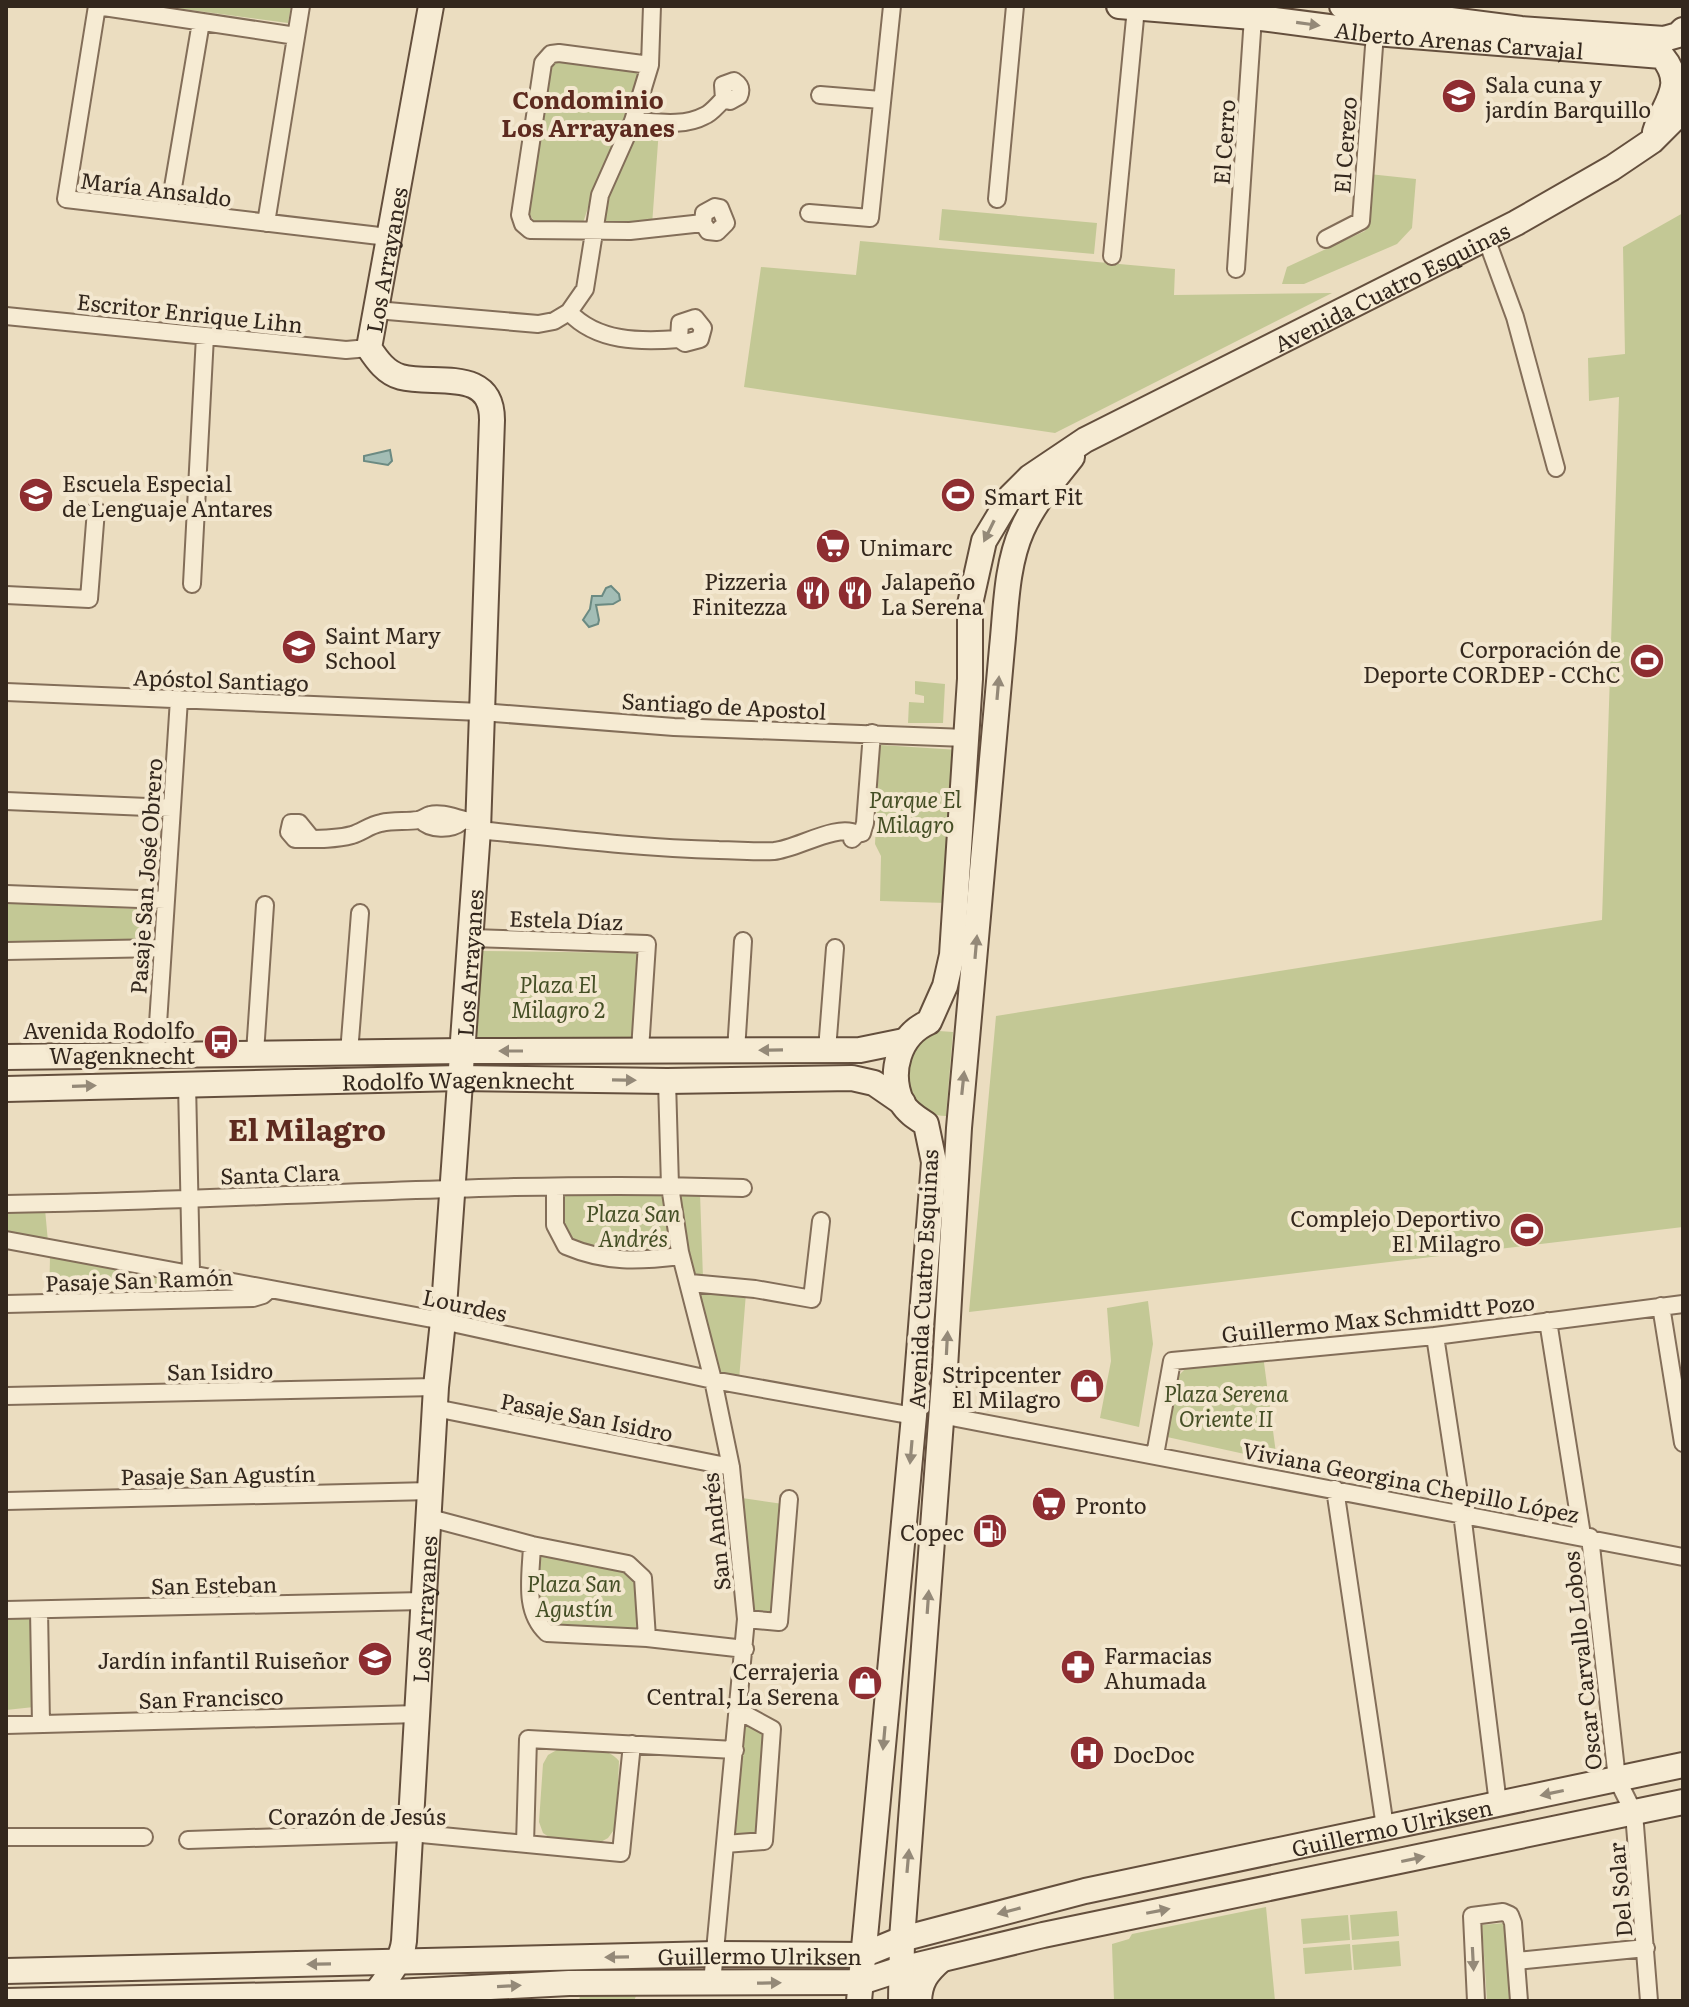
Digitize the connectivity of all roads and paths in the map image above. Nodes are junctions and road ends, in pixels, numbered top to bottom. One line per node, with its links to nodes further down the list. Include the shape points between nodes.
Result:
1 (97, 6): 10 (street); 23 (street, María Ansaldo, via 66,199)
2 (301, 6): 13 (street)
3 (431, 6): 28 (street, Los Arrayanes)
4 (652, 6): 15 (street)
5 (892, 6): 18 (street)
6 (1015, 6): 22 (street)
7 (1342, 6): 11 (street, Alberto Arenas Carvajal, via 1521,29 1648,38 1664,39)
8 (1127, 7): 9 (street, Alberto Arenas Carvajal); 31 (street)
9 (1253, 17): 12 (street, Alberto Arenas Carvajal, one-way to 12); 32 (street, El Cerro)
10 (201, 22): 13 (street); 23 (street)
11 (1683, 30)
12 (1375, 33): 14 (street, Alberto Arenas Carvajal); 30 (street, El Cerezo, via 1361,221)
13 (296, 36): 25 (street)
14 (1672, 50): 21 (street, Alberto Arenas Carvajal, via 1674,85)
15 (650, 65): 20 (street); 27 (street, via 559,53 543,63 520,215 530,230)
16 (820, 95): 18 (street)
17 (724, 99): 20 (street, via 706,116 691,121)
18 (881, 100): 24 (street, via 870,218)
19 (1683, 110): 21 (street, Avenida Cuatro Esquinas)
20 (633, 121): 27 (street, via 600,195)
21 (1652, 141): 29 (street, Avenida Cuatro Esquinas)
22 (997, 199)
23 (169, 211): 25 (street, María Ansaldo)
24 (809, 213)
25 (266, 223): 28 (street, María Ansaldo)
26 (703, 223): 27 (street)
27 (594, 230): 34 (street, via 585,289)
28 (388, 237): 33 (street, Los Arrayanes)
29 (1486, 238): 39 (street, Avenida Cuatro Esquinas); 40 (street, via 1515,317)
30 (1326, 239)
31 (1112, 256)
32 (1236, 269)
33 (376, 310): 34 (street, via 538,324); 38 (street, Los Arrayanes)
34 (569, 312): 37 (street, via 607,337)
35 (6, 316): 36 (street, Escritor Enrique Lihn)
36 (205, 336): 38 (street, Escritor Enrique Lihn); 42 (street)
37 (679, 339)
38 (369, 348): 46 (street, Los Arrayanes, via 389,371 402,377 462,381 487,397 492,408)
39 (1085, 440): 48 (street, Avenida Cuatro Esquinas, one-way to 48, via 1030,477 1011,496 984,541 970,604); 63 (street, Avenida Cuatro Esquinas, one-way to 39, via 1011,570 1022,531)
40 (1556, 468)
41 (96, 510): 43 (street, via 89,599)
42 (192, 584)
43 (6, 595)
44 (6, 692): 45 (street, Apóstol Santiago)
45 (179, 699): 46 (street, Apóstol Santiago); 50 (street, Pasaje San José Obrero)
46 (481, 712): 47 (street, Santiago de Apostol, via 674,727); 51 (street, Los Arrayanes)
47 (872, 733): 48 (street, Santiago de Apostol); 51 (street, via 862,833 848,831 775,851 673,849)
48 (966, 738): 62 (street, Avenida Cuatro Esquinas, via 952,955)
49 (6, 801): 50 (street)
50 (171, 808): 54 (street, Pasaje San José Obrero)
51 (472, 825): 52 (street, via 454,816 431,814 421,820 372,825 354,835); 57 (street, Los Arrayanes)
52 (312, 839)
53 (6, 894): 54 (street)
54 (165, 900): 59 (street, Pasaje San José Obrero)
55 (265, 905): 69 (street)
56 (360, 913): 70 (street)
57 (472, 938): 65 (street, Estela Díaz, via 647,944); 67 (street, Los Arrayanes)
58 (743, 941): 68 (street)
59 (162, 948): 61 (street); 71 (street, Pasaje San José Obrero)
60 (835, 948): 66 (street)
61 (6, 951)
62 (929, 1022): 63 (street); 64 (street, Avenida Cuatro Esquinas)
63 (969, 1025): 79 (street, Avenida Cuatro Esquinas, one-way to 63)
64 (904, 1041): 66 (street, Rodolfo Wagenknecht); 77 (street, via 897,1079)
65 (640, 1050): 67 (street, Rodolfo Wagenknecht, one-way to 67); 68 (street, Rodolfo Wagenknecht)
66 (827, 1050): 68 (street, Rodolfo Wagenknecht, one-way to 68)
67 (463, 1051): 70 (street, Rodolfo Wagenknecht); 73 (street, Los Arrayanes)
68 (736, 1051)
69 (255, 1053): 70 (street, Rodolfo Wagenknecht); 71 (street, Rodolfo Wagenknecht)
70 (349, 1053)
71 (156, 1055): 72 (street, Rodolfo Wagenknecht)
72 (6, 1057)
73 (460, 1078): 74 (street, Rodolfo Wagenknecht, one-way to 74); 75 (street, Rodolfo Wagenknecht); 83 (street, Los Arrayanes)
74 (667, 1081): 77 (street, Rodolfo Wagenknecht, via 852,1078 874,1083); 80 (street, San Andrés)
75 (187, 1083): 76 (street, Rodolfo Wagenknecht, one-way to 75); 84 (street)
76 (6, 1089)
77 (903, 1103): 78 (street, Avenida Cuatro Esquinas)
78 (926, 1124): 79 (street); 102 (street, Avenida Cuatro Esquinas, via 934,1162)
79 (959, 1128): 101 (street, Avenida Cuatro Esquinas, one-way to 79)
80 (670, 1186): 81 (street, Santa Clara); 82 (street, Santa Clara); 88 (street, San Andrés)
81 (555, 1188): 83 (street, Santa Clara); 88 (street, via 555,1225 566,1246 586,1255 632,1262)
82 (743, 1188)
83 (453, 1189): 84 (street, Santa Clara); 95 (street, Los Arrayanes)
84 (188, 1198): 85 (street, Santa Clara); 89 (street)
85 (6, 1204)
86 (821, 1221): 90 (street, via 812,1299)
87 (6, 1240): 89 (street, Lourdes)
88 (681, 1256): 90 (street, San Andrés)
89 (191, 1272): 91 (street, Lourdes)
90 (690, 1283): 98 (street, San Andrés)
91 (270, 1289): 92 (street, Pasaje San Ramón, via 253,1298); 95 (street, Lourdes)
92 (6, 1304)
93 (1683, 1304): 94 (street, Guillermo Max Schmidtt Pozo)
94 (1661, 1306): 96 (street, Guillermo Max Schmidtt Pozo); 103 (street)
95 (443, 1321): 98 (street, Lourdes); 100 (street, Los Arrayanes)
96 (1548, 1321): 97 (street, Guillermo Max Schmidtt Pozo); 112 (street, Oscar Carvallo Lobos)
97 (1435, 1336): 104 (street, Guillermo Max Schmidtt Pozo, via 1172,1361); 110 (street)
98 (713, 1380): 102 (street, Lourdes); 105 (street, San Andrés)
99 (6, 1396): 100 (street, San Isidro)
100 (435, 1397): 105 (street, Pasaje San Isidro); 107 (street, Los Arrayanes)
101 (941, 1415): 104 (street, Viviana Georgina Chepillo López); 141 (street, Avenida Cuatro Esquinas, one-way to 101)
102 (914, 1416): 144 (street, Avenida Cuatro Esquinas, one-way to 144)
103 (1683, 1443)
104 (1155, 1455): 106 (street, Viviana Georgina Chepillo López)
105 (731, 1467): 118 (street, San Andrés)
106 (1335, 1489): 110 (street, Viviana Georgina Chepillo López); 132 (street)
107 (431, 1491): 109 (street, Pasaje San Agustín); 111 (street, Los Arrayanes)
108 (789, 1499): 118 (street, via 779,1622)
109 (6, 1501)
110 (1462, 1513): 112 (street, Viviana Georgina Chepillo López); 130 (street)
111 (430, 1518): 113 (street); 115 (street, Los Arrayanes)
112 (1586, 1536): 114 (street, Viviana Georgina Chepillo López); 128 (street, Oscar Carvallo Lobos)
113 (532, 1545): 119 (street, via 628,1564 643,1578); 119 (street, via 531,1604 535,1622 547,1633)
114 (1683, 1557)
115 (423, 1601): 117 (street, San Esteban); 122 (street, Los Arrayanes)
116 (6, 1610): 117 (street, San Esteban)
117 (39, 1610): 123 (street)
118 (746, 1619): 120 (street, San Andrés)
119 (647, 1638): 120 (street)
120 (745, 1649): 121 (street, San Andrés)
121 (739, 1711): 126 (street, San Andrés); 138 (street, via 772,1729 764,1841)
122 (418, 1714): 123 (street, San Francisco); 133 (street, Los Arrayanes)
123 (41, 1724): 124 (street, San Francisco)
124 (6, 1725)
125 (632, 1744): 126 (street); 137 (street, Corazón de Jesús, via 621,1853); 137 (street, via 528,1739)
126 (735, 1750): 138 (street, San Andrés)
127 (1683, 1765): 128 (street, Guillermo Ulriksen)
128 (1617, 1779): 130 (street, Guillermo Ulriksen, one-way to 130); 131 (street, Del Solar)
129 (1683, 1802): 131 (street, Guillermo Ulriksen)
130 (1498, 1804): 132 (street, Guillermo Ulriksen)
131 (1634, 1813): 140 (street, Guillermo Ulriksen, one-way to 131); 142 (street, Del Solar)
132 (1385, 1827): 139 (street, Guillermo Ulriksen)
133 (411, 1833): 136 (street, Corazón de Jesús); 137 (street, Corazón de Jesús); 147 (street, Los Arrayanes, via 403,1951)
134 (6, 1837): 135 (street)
135 (144, 1837)
136 (188, 1840)
137 (525, 1844)
138 (725, 1844): 143 (street, San Andrés)
139 (1211, 1864): 140 (street, via 1226,1878); 141 (street, Guillermo Ulriksen, one-way to 141)
140 (1218, 1899): 145 (street, Guillermo Ulriksen, one-way to 140)
141 (902, 1939): 144 (street, Guillermo Ulriksen); 148 (street, Avenida Cuatro Esquinas)
142 (1646, 1948): 146 (street); 161 (street, Del Solar)
143 (715, 1954): 144 (street, Guillermo Ulriksen); 147 (street, Guillermo Ulriksen, one-way to 147); 151 (street, San Andrés)
144 (863, 1955): 153 (street, Avenida Cuatro Esquinas)
145 (941, 1960): 148 (street, Guillermo Ulriksen); 158 (street, via 920,1984)
146 (1517, 1961): 159 (street, one-way to 159, via 1510,1915 1472,1916); 160 (street)
147 (397, 1962): 149 (street, Guillermo Ulriksen, one-way to 149); 154 (street, Los Arrayanes)
148 (901, 1969): 153 (street, Guillermo Ulriksen); 157 (street, Avenida Cuatro Esquinas)
149 (58, 1970): 150 (street, Guillermo Ulriksen); 155 (street)
150 (6, 1971)
151 (712, 1983): 152 (street, Guillermo Ulriksen); 153 (street, Guillermo Ulriksen, one-way to 153)
152 (568, 1992): 154 (street, Guillermo Ulriksen, one-way to 152)
153 (860, 1992)
154 (375, 1997): 155 (street, Guillermo Ulriksen)
155 (55, 2000): 156 (street, Guillermo Ulriksen)
156 (6, 2001)
157 (901, 2001)
158 (919, 2001)
159 (1476, 2001)
160 (1519, 2001)
161 (1649, 2001)

